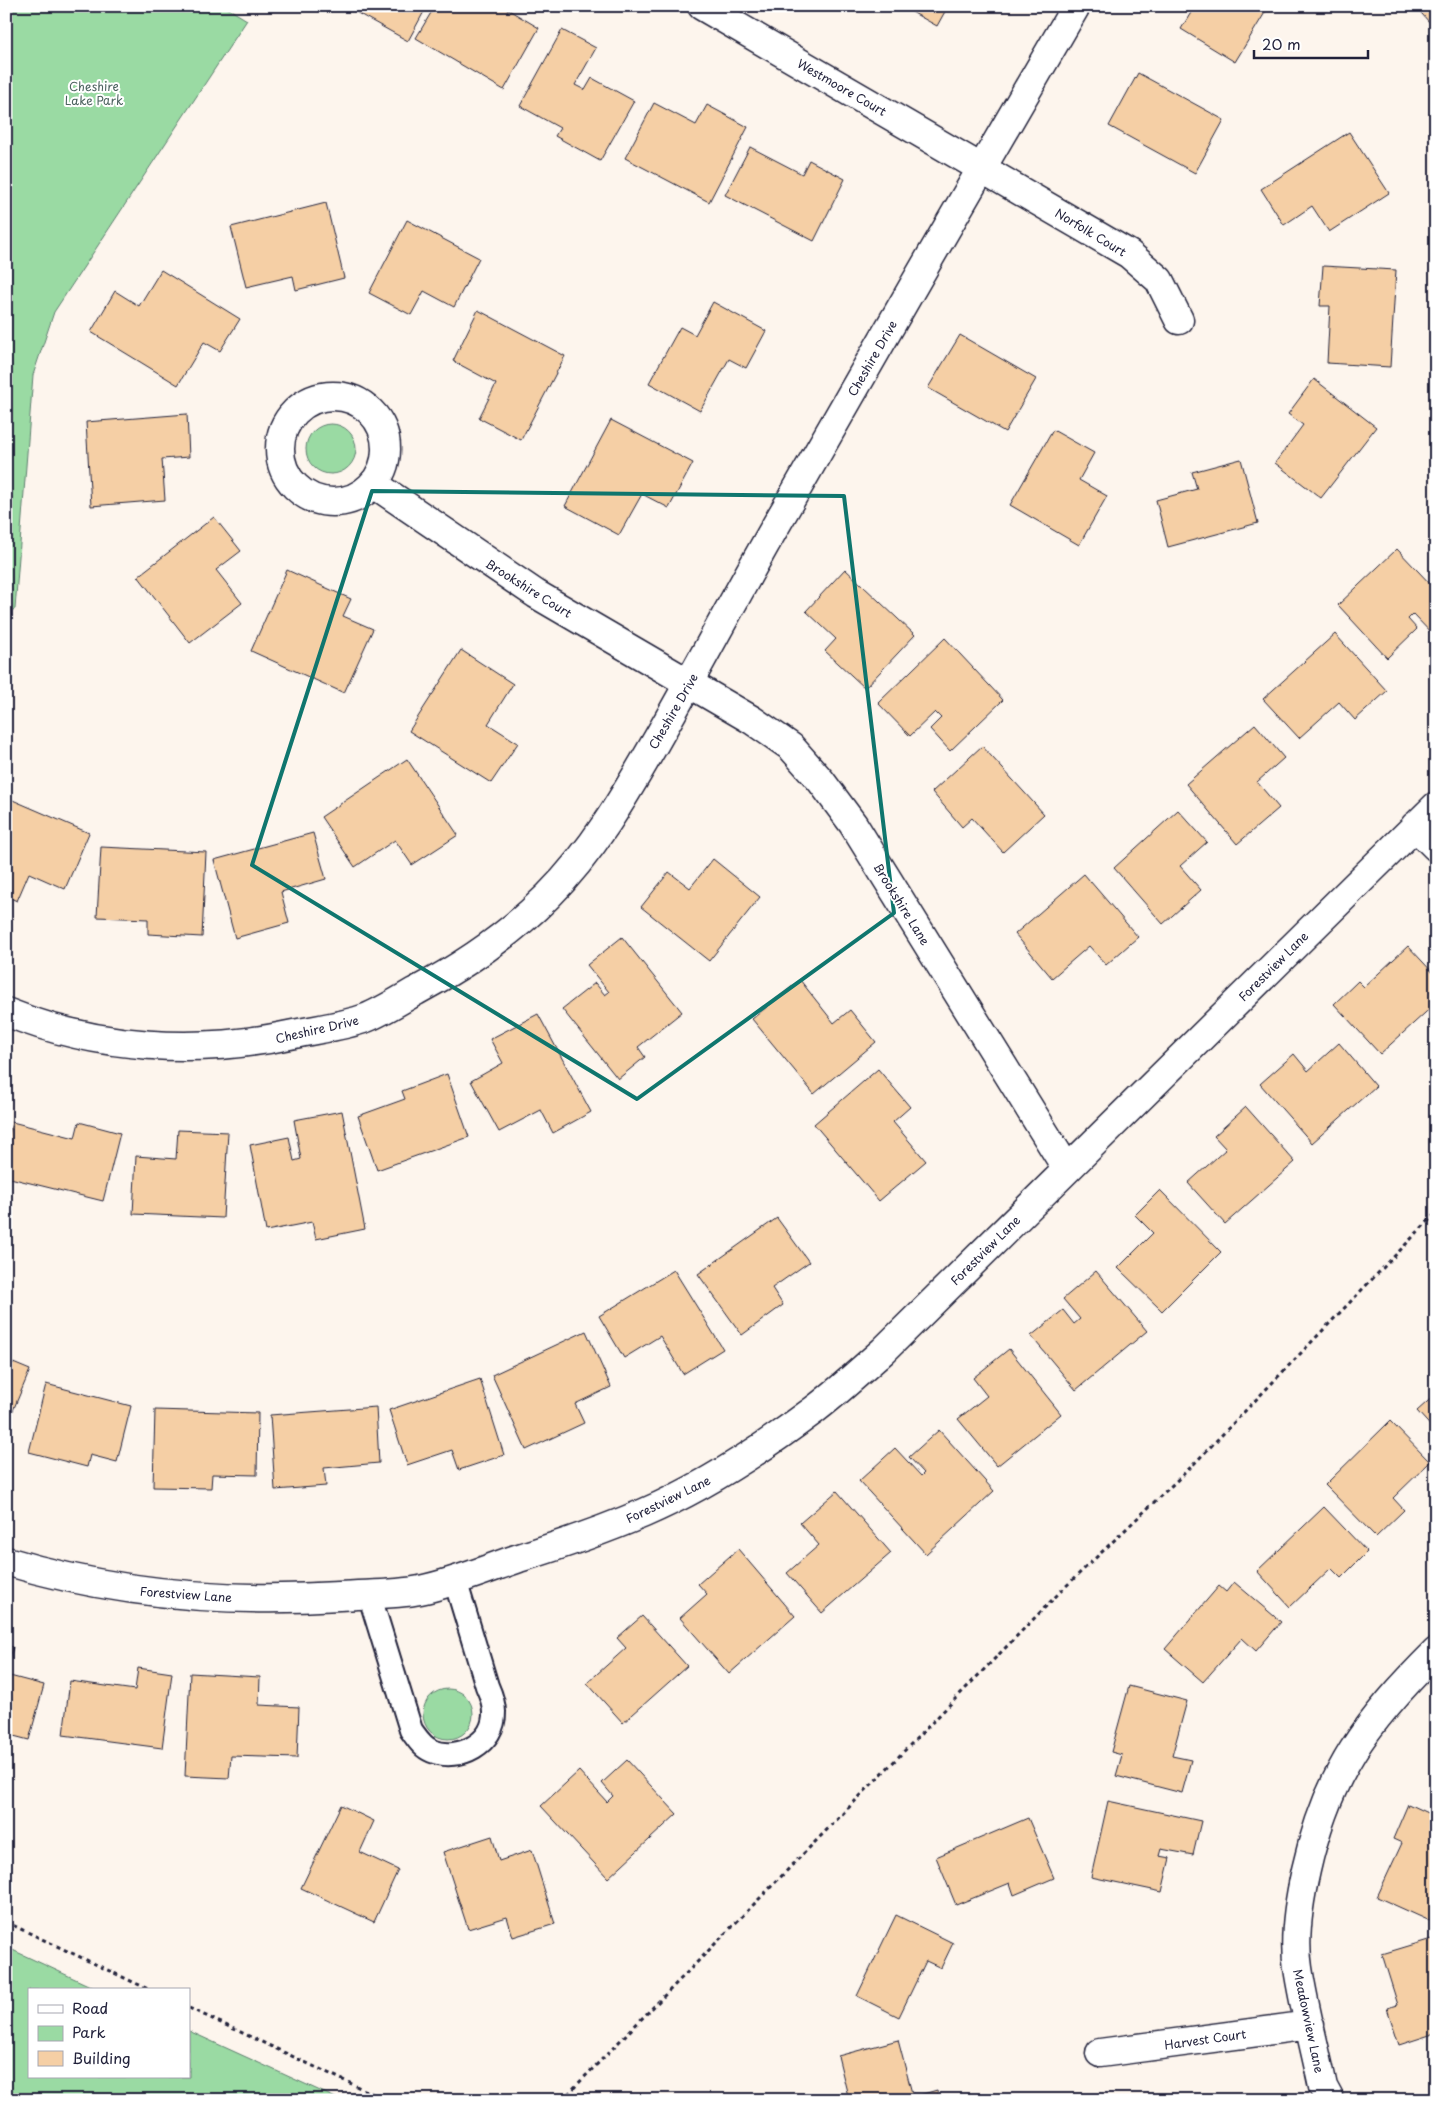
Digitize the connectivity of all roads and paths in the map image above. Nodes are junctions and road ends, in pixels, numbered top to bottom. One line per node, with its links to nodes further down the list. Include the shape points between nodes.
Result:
1 (702, 6): 3 (street, Westmoore Court)
2 (1076, 6): 3 (street, Cheshire Drive)
3 (982, 168): 4 (street, Norfolk Court, via 1129,254 1159,280); 6 (street, Cheshire Drive, via 745,578)
4 (1178, 320)
5 (374, 484): 6 (street, Brookshire Court, via 536,594)
6 (690, 684): 10 (street, Cheshire Drive, via 600,835 550,894 488,949 366,1018 271,1039 181,1047 98,1039 50,1028); 11 (street, Brookshire Lane, via 752,720 790,747 821,781 853,824)
7 (1436, 806): 8 (street, Forestview Lane)
8 (1415, 826): 9 (street); 11 (street, Forestview Lane)
9 (1436, 847)
10 (6, 1012)
11 (1067, 1169): 14 (street, Forestview Lane, via 883,1351 816,1409 766,1444 709,1480 645,1513)
12 (1436, 1213): 25 (path, via 1191,1467 1062,1590)
13 (6, 1561): 15 (street, Forestview Lane, via 94,1584 162,1594 210,1598 311,1598)
14 (455, 1580): 15 (street, Forestview Lane, via 418,1590); 15 (lane, via 493,1700 494,1714 492,1727 484,1739 460,1754 445,1755 431,1751 410,1730)
15 (369, 1594)
16 (1436, 1652): 20 (street, Meadowview Lane, via 1370,1723 1348,1756 1314,1833 1302,1888 1298,1926 1298,1967)
17 (6, 1922): 18 (path)
18 (146, 1988)
19 (190, 2008): 24 (path)
20 (1310, 2025): 21 (street, Harvest Court); 26 (street, Meadowview Lane, via 1323,2087)
21 (1100, 2053)
22 (6, 2096): 23 (path)
23 (17, 2100)
24 (386, 2100)
25 (562, 2100)
26 (1330, 2100)

